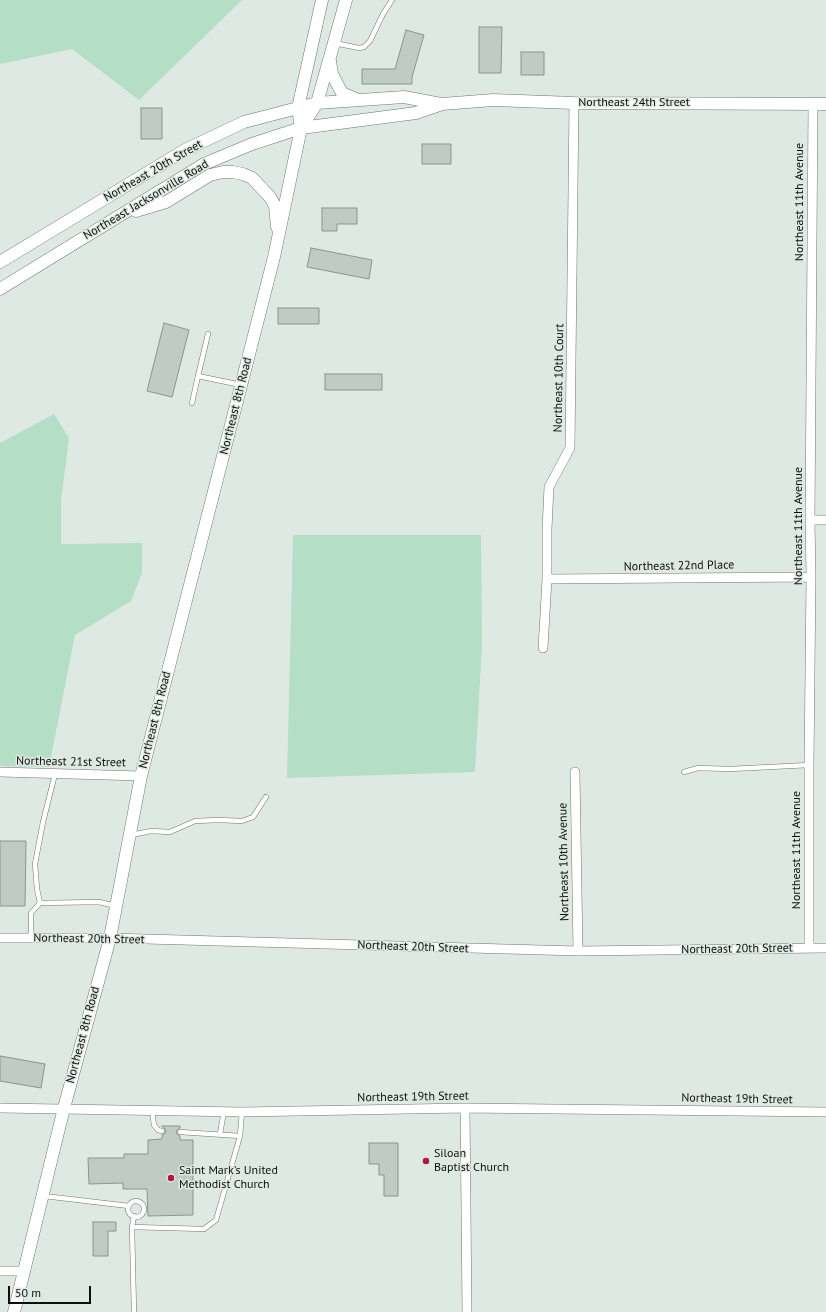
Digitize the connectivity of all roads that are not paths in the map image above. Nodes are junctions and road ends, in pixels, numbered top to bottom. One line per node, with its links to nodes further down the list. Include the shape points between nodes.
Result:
1 (322, 0): 12 (main road)
2 (346, 0): 4 (main road)
3 (392, 0): 4 (lane, via 370,41 364,47)
4 (334, 43): 5 (main road)
5 (330, 57): 6 (main road, via 332,74 342,93); 7 (main road)
6 (357, 100): 7 (main road, Northeast 24th Street); 9 (main road, Northeast 24th Street, via 404,97)
7 (317, 103): 12 (main road, Northeast 20th Street); 13 (main road, Northeast 8th Road)
8 (574, 103): 9 (main road, Northeast 24th Street, via 494,100); 10 (main road, Northeast 24th Street); 25 (street, Northeast 10th Court, via 570,448 549,487)
9 (442, 104): 13 (main road, Northeast 24th Street, via 416,113)
10 (813, 104): 11 (main road, Northeast 24th Street); 22 (street, Northeast 11th Avenue)
11 (826, 104)
12 (298, 108): 13 (main road, Northeast 8th Road); 16 (main road, Northeast 20th Street, via 244,122 185,150)
13 (301, 128): 14 (main road, Northeast Jacksonville Road, via 252,144 204,164); 15 (main road, Northeast 8th Road)
14 (120, 216): 15 (main road, via 166,202 210,175 233,172 252,178 270,196 275,206); 17 (main road, Northeast Jacksonville Road)
15 (278, 241): 20 (main road, Northeast 8th Road)
16 (0, 262)
17 (0, 289)
18 (208, 334): 19 (lane)
19 (198, 376): 20 (lane); 21 (lane)
20 (241, 385): 32 (main road, Northeast 8th Road)
21 (192, 403)
22 (810, 520): 23 (street); 24 (street, Northeast 11th Avenue)
23 (826, 520)
24 (812, 577): 25 (street, Northeast 22nd Place); 27 (street, Northeast 11th Avenue)
25 (547, 579): 26 (street, Northeast 10th Court)
26 (543, 648)
27 (809, 765): 30 (lane, via 698,768); 40 (street, Northeast 11th Avenue)
28 (0, 772): 31 (street, Northeast 21st Street)
29 (575, 772): 42 (street, Northeast 10th Avenue)
30 (684, 772)
31 (55, 774): 32 (street, Northeast 21st Street); 35 (lane, via 35,864)
32 (141, 776): 34 (main road, Northeast 8th Road)
33 (266, 797): 34 (lane, via 253,817 242,821 196,821 170,832)
34 (130, 836): 36 (main road, Northeast 8th Road)
35 (40, 903): 36 (lane, via 99,902); 38 (lane, via 31,913)
36 (116, 906): 39 (main road, Northeast 8th Road)
37 (0, 938): 38 (street, Northeast 20th Street)
38 (31, 938): 39 (street, Northeast 20th Street)
39 (110, 938): 42 (street, Northeast 20th Street); 44 (main road, Northeast 8th Road)
40 (809, 948): 41 (street, Northeast 20th Street); 42 (street, Northeast 20th Street)
41 (826, 948)
42 (578, 951)
43 (0, 1108): 44 (street, Northeast 19th Street)
44 (64, 1108): 46 (street, Northeast 19th Street); 54 (main road, Northeast 8th Road)
45 (465, 1108): 48 (street, Northeast 19th Street); 49 (street, Northeast 19th Street); 62 (street)
46 (152, 1110): 47 (street, Northeast 19th Street); 50 (lane, via 154,1125)
47 (224, 1111): 48 (street, Northeast 19th Street); 52 (lane)
48 (242, 1112): 53 (lane)
49 (826, 1112)
50 (162, 1131)
51 (180, 1132): 52 (lane)
52 (220, 1134): 53 (lane)
53 (240, 1136): 57 (lane, via 216,1220 204,1228)
54 (42, 1196): 55 (lane); 59 (main road, Northeast 8th Road)
55 (129, 1206): 56 (lane, via 130,1213); 56 (lane, via 137,1201 143,1205 141,1215)
56 (134, 1216): 57 (lane)
57 (132, 1227): 61 (lane)
58 (0, 1271): 59 (street)
59 (24, 1271): 60 (main road, Northeast 8th Road)
60 (14, 1312)
61 (134, 1312)
62 (467, 1312)

